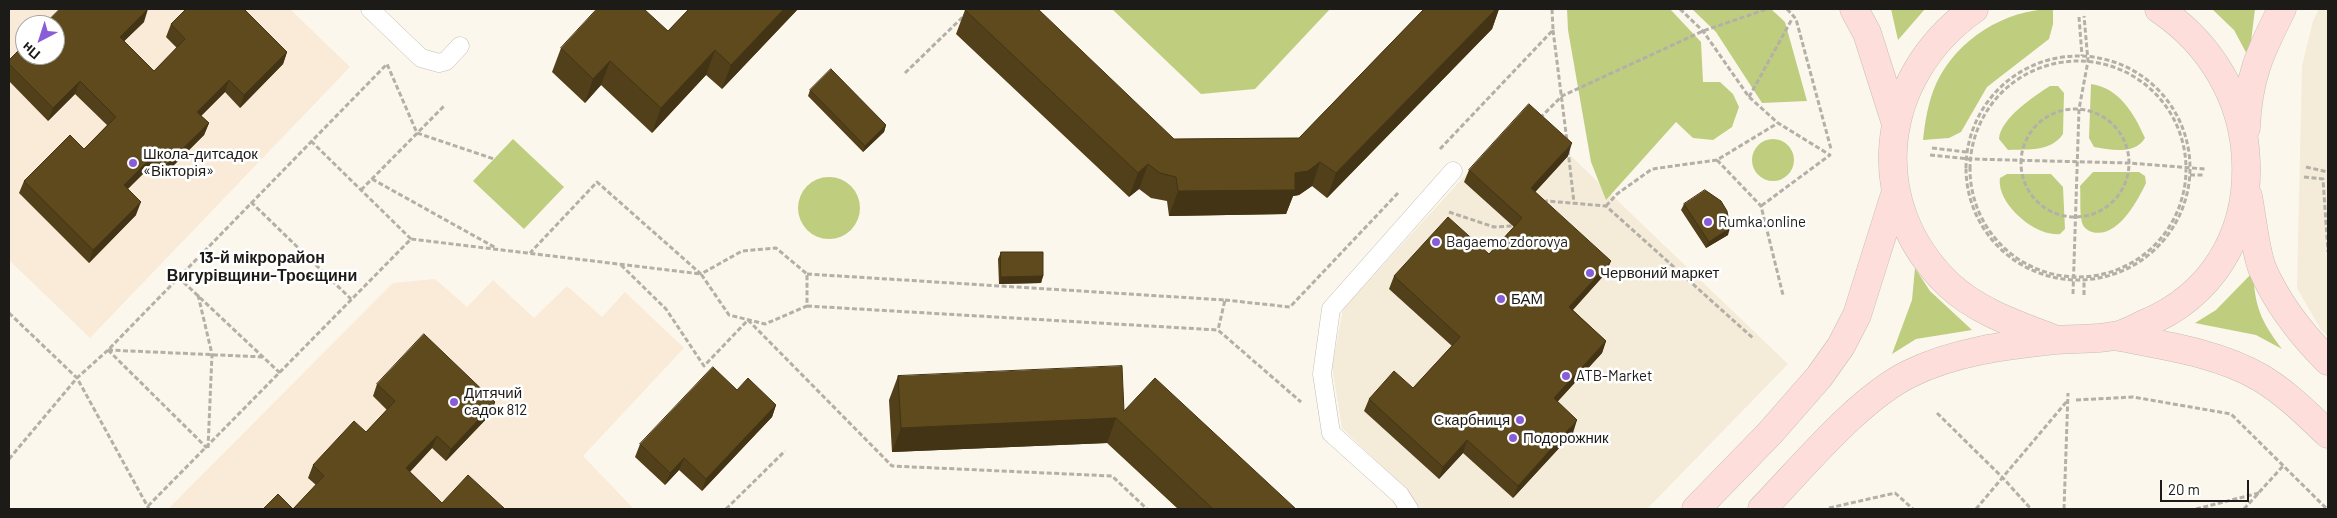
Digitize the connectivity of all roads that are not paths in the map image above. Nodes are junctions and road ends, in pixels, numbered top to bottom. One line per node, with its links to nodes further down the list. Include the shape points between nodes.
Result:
1 (370, 9): 6 (lane, via 421,58 440,63)
2 (1854, 9): 7 (main road, via 1867,33)
3 (1974, 9): 7 (main road, via 1945,31 1922,59 1906,90)
4 (2159, 9): 8 (main road, via 2182,24 2208,52 2227,84)
5 (2282, 9): 8 (main road, via 2259,53 2248,99)
6 (460, 46)
7 (1896, 124): 11 (main road, via 1892,158)
8 (2246, 139): 10 (main road)
9 (1453, 171): 16 (lane, via 1331,309 1322,374 1331,433 1400,496)
10 (2247, 190): 12 (main road, via 2233,240 2221,264 2177,306 2155,320); 14 (main road, via 2262,266 2283,308)
11 (1896, 191): 13 (main road, via 1907,226 1921,250 1950,286 1980,308); 17 (main road, via 1857,315 1841,346 1819,377 1770,433)
12 (2115, 336): 13 (main road); 15 (main road, via 2183,348 2259,377 2284,393)
13 (2055, 340): 18 (main road, via 1933,362 1906,375 1872,398)
14 (2328, 361)
15 (2328, 434)
16 (1409, 509)
17 (1696, 509)
18 (1762, 509)

